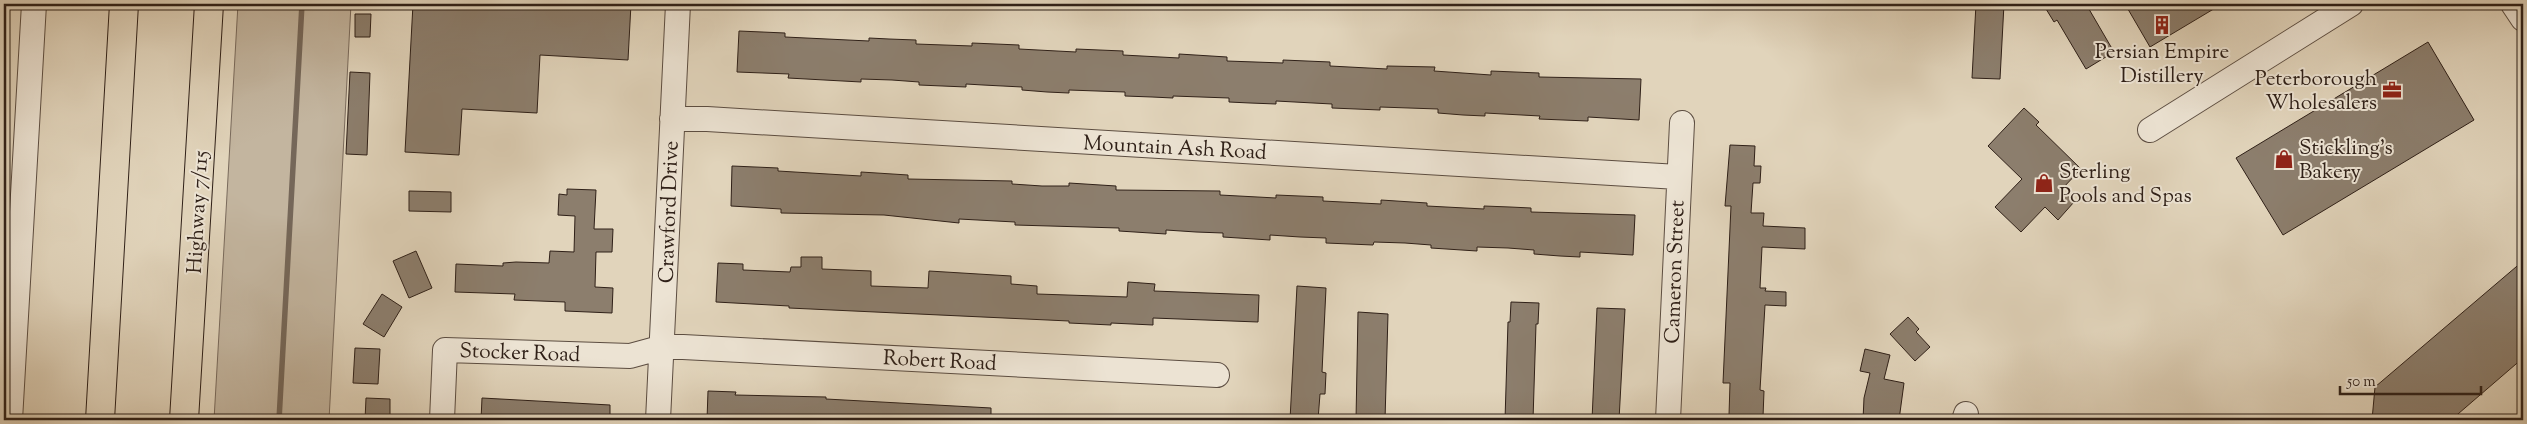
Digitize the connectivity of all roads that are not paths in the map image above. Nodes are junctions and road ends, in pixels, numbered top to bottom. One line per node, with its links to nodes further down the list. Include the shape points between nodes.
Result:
1 (34, 4): 14 (street)
2 (124, 4): 15 (highway)
3 (209, 4): 16 (highway, Highway 7/115)
4 (678, 4): 8 (street, Crawford Drive)
5 (2351, 4): 10 (street)
6 (2513, 4): 7 (street)
7 (2523, 19)
8 (672, 119): 11 (street, Mountain Ash Road); 12 (street, Crawford Drive)
9 (1682, 123): 11 (street, Cameron Street)
10 (2150, 130)
11 (1678, 177): 19 (street, Cameron Street)
12 (663, 347): 13 (street, Robert Road); 17 (street, Stocker Road, via 630,356 445,350); 18 (street, Crawford Drive)
13 (1217, 375)
14 (10, 420)
15 (100, 420)
16 (184, 420)
17 (442, 420)
18 (658, 420)
19 (1668, 420)

